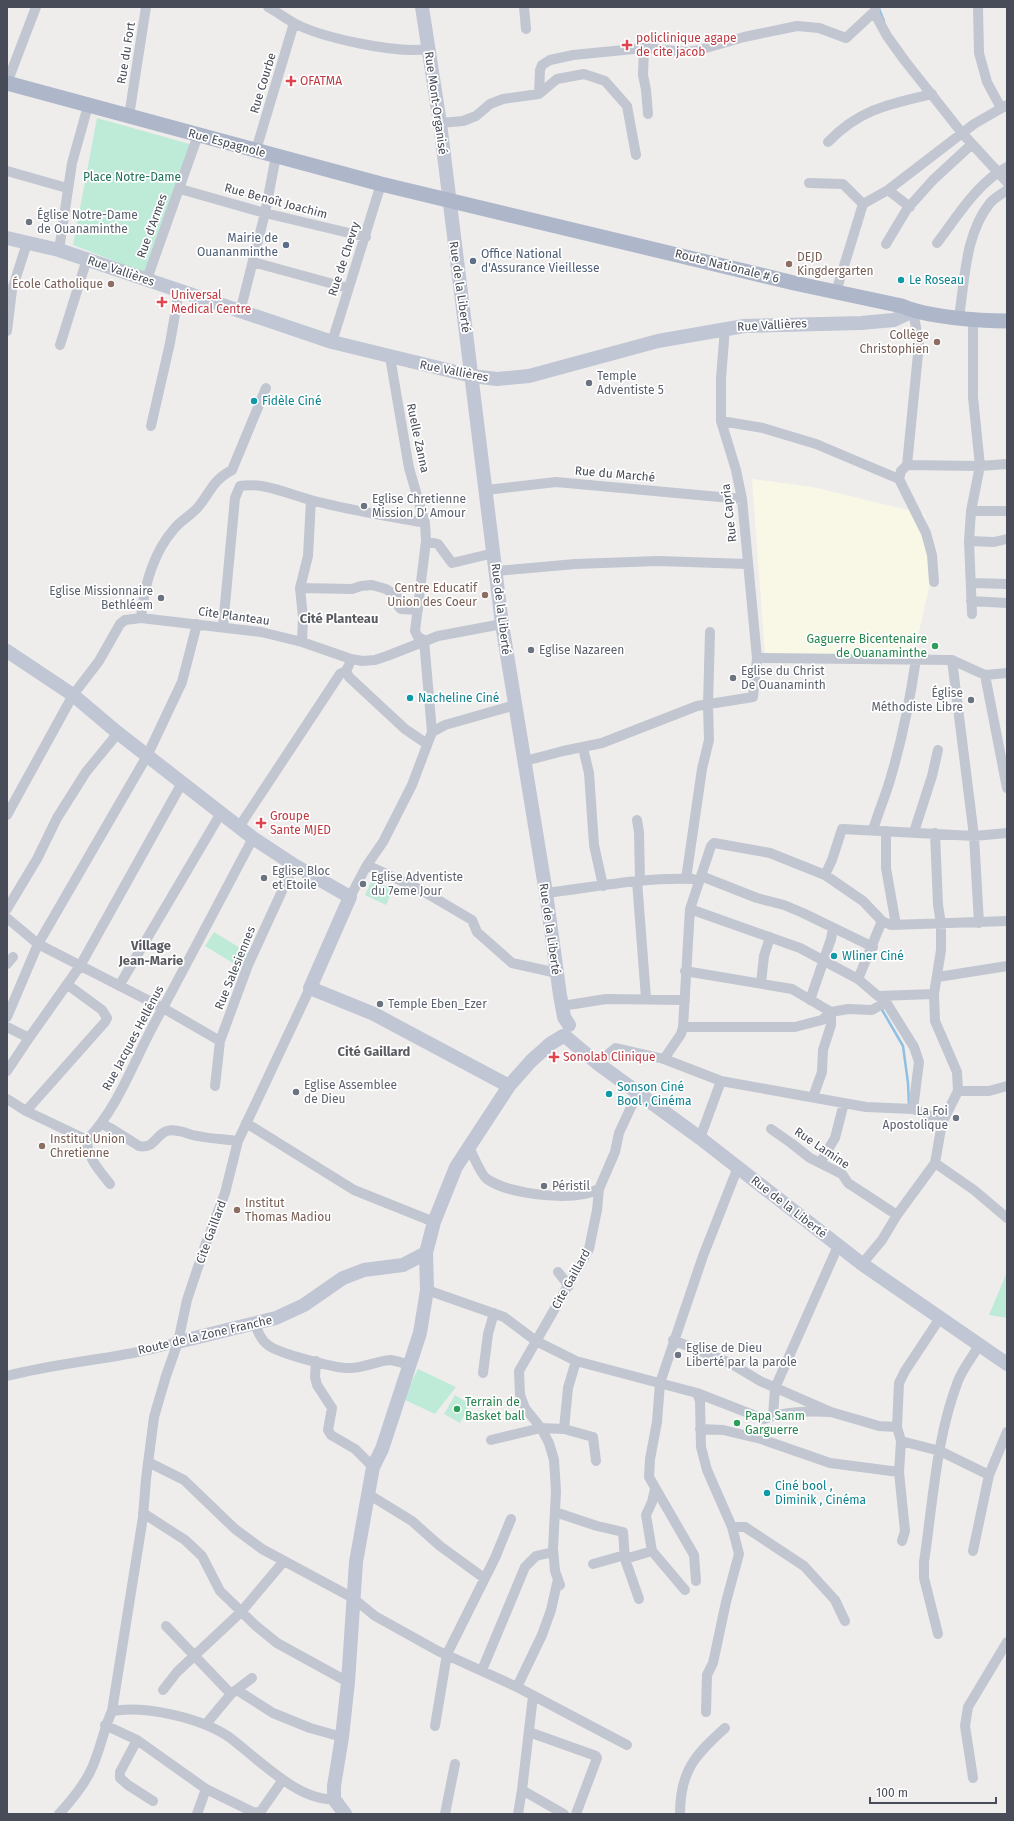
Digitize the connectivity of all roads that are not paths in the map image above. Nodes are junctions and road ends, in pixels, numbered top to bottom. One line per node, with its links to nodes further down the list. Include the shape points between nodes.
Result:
1 (36, 7): 12 (street)
2 (146, 7): 17 (street, Rue du Fort)
3 (268, 7): 8 (street)
4 (422, 7): 11 (street, Rue Mont-Organisé)
5 (524, 7): 9 (street)
6 (978, 7): 16 (street, via 979,53 987,82)
7 (875, 10): 10 (street, via 846,38 819,28 797,26 694,51); 14 (street, via 887,36)
8 (294, 23): 11 (street, via 334,37 365,44 409,52); 24 (street, Rue Courbe)
9 (526, 29)
10 (644, 48): 13 (street, via 573,55 550,60 542,65 540,70); 18 (street, via 643,75)
11 (428, 49): 19 (street, Rue Mont-Organisé)
12 (8, 80): 15 (main road, Rue Espagnole)
13 (539, 94): 19 (street, via 503,99 463,121); 25 (street, via 557,79 584,74 605,81 628,106)
14 (932, 94): 20 (street); 22 (street, via 887,104 853,119)
15 (88, 106): 17 (main road, Rue Espagnole); 32 (street)
16 (1004, 107): 20 (street)
17 (130, 110): 21 (main road, Rue Espagnole)
18 (648, 114)
19 (440, 123): 36 (street, Rue Mont-Organisé)
20 (965, 131): 23 (street); 34 (street)
21 (198, 135): 24 (main road, Rue Espagnole); 33 (street, Rue d'Armes)
22 (828, 142)
23 (972, 144): 27 (street); 38 (street, via 933,180)
24 (256, 150): 26 (main road, Rue Espagnole)
25 (636, 155)
26 (276, 156): 31 (main road, Rue Espagnole); 39 (street)
27 (1002, 170): 29 (street); 43 (street, via 987,181 966,204)
28 (7, 171): 32 (street)
29 (1007, 182)
30 (809, 183): 37 (street, via 843,184)
31 (381, 184): 36 (main road, Rue Espagnole); 40 (street, Rue de Chevry)
32 (67, 188): 45 (street)
33 (180, 189): 39 (street, Rue Benoît Joachim); 48 (street, Rue d'Armes)
34 (888, 190): 37 (street); 38 (street)
35 (1007, 190): 54 (street, via 991,202 976,225 965,278)
36 (449, 200): 51 (main road, Route Nationale # 6); 61 (street, Rue de la Liberté)
37 (863, 204): 51 (street)
38 (910, 207): 44 (street)
39 (265, 213): 40 (street, Rue Benoît Joachim); 47 (street)
40 (366, 237): 49 (street, Rue de Chevry)
41 (7, 238): 42 (street, Rue Vallières)
42 (27, 243): 45 (street, Rue Vallières); 57 (street, via 12,290)
43 (937, 243)
44 (886, 244)
45 (59, 250): 46 (street, Rue Vallières)
46 (87, 259): 48 (street, Rue Vallières); 59 (street)
47 (253, 262): 49 (street); 53 (street)
48 (147, 279): 50 (street, Rue Vallières)
49 (348, 288): 58 (street, Rue de Chevry)
50 (179, 291): 53 (street, Rue Vallières); 64 (street)
51 (836, 292): 52 (main road, Route Nationale # 6, via 902,306)
52 (913, 311): 54 (main road, Route Nationale # 6); 56 (street, Rue Vallières, via 894,320); 66 (street, via 919,344)
53 (240, 312): 58 (street, Rue Vallières)
54 (966, 319): 55 (main road, Route Nationale # 6); 67 (street)
55 (1007, 321)
56 (725, 328): 61 (street, Rue Vallières, via 658,341 529,376); 63 (street, Rue Capria)
57 (7, 331)
58 (332, 342): 60 (street, Rue Vallières)
59 (60, 345)
60 (390, 357): 61 (street, Rue Vallières); 76 (street, Ruelle Zanna, via 410,468)
61 (472, 376): 71 (street, Rue de la Liberté)
62 (266, 388): 68 (street)
63 (721, 421): 69 (street, via 763,428 816,444); 72 (street, Rue Capria)
64 (151, 426)
65 (1007, 464): 67 (street)
66 (907, 465): 67 (street); 69 (street, via 901,471)
67 (980, 466): 75 (street)
68 (232, 470): 70 (street); 91 (street, via 219,477 198,508 174,529 162,546 152,570)
69 (899, 479): 83 (street, via 926,533 932,555)
70 (243, 485): 73 (street, via 264,486); 94 (street, via 240,486 235,498)
71 (486, 490): 72 (street, Rue du Marché, via 556,482); 80 (street, Rue de la Liberté)
72 (742, 499): 81 (street, Rue Capria)
73 (311, 500): 76 (street); 86 (street, via 308,556)
74 (1007, 510): 75 (street)
75 (970, 511): 79 (street)
76 (425, 523): 78 (street, Ruelle Zanna)
77 (1007, 539): 79 (street, via 994,542)
78 (426, 541): 80 (street, via 438,544 452,563); 89 (street, Ruelle Zanna)
79 (969, 541): 84 (street)
80 (494, 553): 82 (street, Rue de la Liberté)
81 (747, 564): 82 (street, via 658,561 575,564); 99 (street, Rue Capria)
82 (497, 571): 93 (street, Rue de la Liberté)
83 (934, 582)
84 (971, 583): 85 (street); 87 (street)
85 (1007, 584)
86 (300, 588): 89 (street, via 352,589 372,585 397,596 401,609); 97 (street)
87 (971, 601): 88 (street); 90 (street)
88 (1007, 603)
89 (418, 610): 96 (street, Ruelle Zanna, via 415,631 418,637)
90 (972, 614)
91 (140, 618): 92 (street, Cite Planteau); 106 (street, Cite Planteau, via 125,620 120,624 100,662)
92 (198, 624): 94 (street, Cite Planteau); 114 (street, via 182,682)
93 (502, 624): 96 (street, Cite Planteau); 107 (street, Rue de la Liberté)
94 (222, 626): 97 (street, Cite Planteau)
95 (710, 632): 108 (street)
96 (424, 640): 100 (street, Cite Planteau, via 375,660); 109 (street)
97 (302, 642): 100 (street, Cite Planteau)
98 (7, 651): 106 (street)
99 (757, 658): 101 (street); 108 (street, Rue Capria, via 753,697)
100 (351, 659): 103 (street)
101 (916, 659): 102 (street); 122 (street, via 905,724 890,782)
102 (952, 660): 105 (street); 127 (street)
103 (346, 671): 111 (street, via 349,677 405,729); 121 (street, via 340,674)
104 (1007, 673): 105 (street)
105 (985, 675): 117 (street)
106 (73, 695): 110 (street); 119 (street, Cite Planteau)
107 (515, 705): 109 (street); 115 (street, Rue de la Liberté)
108 (708, 705): 112 (street, via 697,706); 133 (street, via 709,740 702,769)
109 (432, 732): 111 (street)
110 (118, 733): 114 (street); 138 (street, via 86,772 57,818 37,859)
111 (427, 744): 130 (street, via 412,785 383,842)
112 (583, 748): 115 (street); 135 (street, via 589,773 594,845)
113 (938, 750): 124 (street)
114 (147, 756): 116 (street); 148 (street)
115 (525, 761): 136 (street, Rue de la Liberté)
116 (182, 783): 118 (street); 151 (street)
117 (1007, 788)
118 (221, 813): 121 (street); 159 (street)
119 (7, 815)
120 (637, 820): 134 (street)
121 (239, 827): 128 (street)
122 (873, 830): 123 (street); 131 (street, via 842,829)
123 (886, 831): 124 (street); 145 (street, via 886,868)
124 (914, 832): 126 (street)
125 (1007, 833): 127 (street)
126 (935, 834): 127 (street); 144 (street)
127 (974, 836): 143 (street)
128 (253, 838): 129 (street); 166 (street, Rue Jacques Hellénus)
129 (294, 865): 137 (street); 173 (street, Rue Salesiennes, via 248,965)
130 (367, 865): 137 (street); 154 (street, via 421,890 472,920 476,932 512,963)
131 (825, 875): 132 (street, via 770,853 714,843); 141 (street, via 864,901)
132 (700, 878): 133 (street); 139 (street); 146 (street, via 784,905)
133 (686, 879): 134 (street)
134 (638, 881): 135 (street); 162 (street)
135 (603, 886): 136 (street)
136 (546, 893): 154 (street, Rue de la Liberté)
137 (350, 897): 160 (street, Cite Gaillard)
138 (7, 909)
139 (690, 909): 147 (street); 153 (street)
140 (7, 918): 148 (street)
141 (882, 921): 145 (street); 149 (street)
142 (1007, 921): 143 (street)
143 (979, 923): 144 (street)
144 (941, 924): 145 (street); 155 (street)
145 (896, 925)
146 (833, 928): 149 (street); 150 (street)
147 (770, 937): 150 (street); 157 (street, via 764,956)
148 (38, 944): 151 (street); 168 (street)
149 (873, 947): 156 (street)
150 (823, 960): 156 (street); 165 (street)
151 (80, 966): 158 (street); 159 (street)
152 (1007, 966): 155 (street)
153 (685, 971): 157 (street); 164 (street)
154 (557, 973): 171 (street, Rue de la Liberté)
155 (938, 977): 161 (street)
156 (858, 980): 163 (street)
157 (762, 983): 165 (street, via 792,989)
158 (68, 985): 172 (street); 187 (street, via 102,1010 107,1018)
159 (119, 986): 166 (street)
160 (310, 988): 179 (street, via 374,1014); 188 (street, Cite Gaillard)
161 (934, 994): 163 (street); 181 (street, via 935,1021 957,1072)
162 (646, 998): 164 (street); 171 (street, via 606,998)
163 (882, 999): 167 (street, via 872,1010 848,1009); 186 (street, via 914,1047 919,1062)
164 (685, 1000): 170 (street)
165 (810, 1000): 167 (street)
166 (163, 1008): 173 (street); 190 (street, Rue Jacques Hellénus)
167 (831, 1012): 170 (street, via 822,1020 795,1027); 183 (street, via 831,1025 823,1050 822,1072)
168 (7, 1017)
169 (7, 1027): 172 (street)
170 (683, 1027): 174 (street)
171 (565, 1030): 175 (street, Rue de la Liberté); 179 (street, via 531,1061)
172 (29, 1038): 176 (street)
173 (220, 1041): 178 (street, Rue Salesiennes)
174 (664, 1059): 175 (street, via 616,1048); 177 (street)
175 (597, 1063): 182 (street, Rue de la Liberté)
176 (7, 1071)
177 (721, 1081): 183 (street); 192 (street)
178 (215, 1086)
179 (509, 1086): 195 (street)
180 (1007, 1086): 181 (street, via 989,1091)
181 (958, 1091): 189 (street)
182 (638, 1092): 192 (street, Rue de la Liberté); 200 (street, Cite Gaillard, via 619,1133 616,1152)
183 (813, 1097): 185 (street)
184 (7, 1099): 187 (street)
185 (844, 1103): 186 (street); 196 (street, via 835,1138)
186 (908, 1109): 189 (street, via 925,1113)
187 (26, 1111): 193 (street)
188 (246, 1123): 194 (street, Cite Gaillard); 203 (street, via 354,1190)
189 (942, 1123): 197 (street)
190 (102, 1124): 193 (street, Rue Jacques Hellénus); 194 (street, via 144,1147 150,1146 164,1132 170,1130)
191 (771, 1129): 196 (street, Rue Lamine)
192 (700, 1138): 198 (street, Rue de la Liberté)
193 (87, 1140): 199 (street, via 90,1155)
194 (238, 1141): 215 (street, Cite Gaillard, via 225,1193 187,1300)
195 (469, 1147): 200 (street, via 486,1179 506,1188 540,1195 569,1195); 203 (street, via 449,1181)
196 (820, 1163): 201 (street, Rue Lamine, via 842,1174 848,1183)
197 (935, 1163): 201 (street); 202 (street, via 974,1190)
198 (738, 1167): 204 (street, Rue de la Liberté); 213 (street)
199 (110, 1184)
200 (599, 1189): 208 (street, Cite Gaillard, via 589,1249)
201 (897, 1215): 206 (street, via 882,1240)
202 (1007, 1218)
203 (434, 1222): 205 (street)
204 (838, 1246): 206 (street, Rue de la Liberté); 224 (street)
205 (426, 1253): 209 (street); 212 (street, Route de la Zone Franche, via 404,1265 364,1270 343,1278 304,1305 276,1318)
206 (862, 1264): 211 (street, Rue de la Liberté)
207 (558, 1272): 208 (street)
208 (569, 1286): 214 (street, Cite Gaillard)
209 (427, 1290): 210 (street); 220 (street, via 420,1333)
210 (494, 1313): 214 (street, via 504,1317); 221 (street, via 488,1334)
211 (940, 1318): 216 (street, Rue de la Liberté); 228 (street, via 899,1383)
212 (254, 1324): 215 (street, Route de la Zone Franche); 217 (street, via 268,1345 282,1352)
213 (673, 1340): 223 (street); 224 (street, via 730,1363)
214 (536, 1341): 218 (street); 229 (street, Cite Gaillard, via 519,1371 518,1382 525,1408)
215 (178, 1342): 222 (street, Route de la Zone Franche); 237 (street, Cite Gaillard, via 154,1417)
216 (980, 1344): 219 (street, Rue de la Liberté); 235 (street, via 958,1380)
217 (316, 1361): 220 (street, via 348,1369 364,1368 390,1360); 238 (street, via 317,1386 332,1408 328,1430 331,1436 355,1449)
218 (576, 1361): 223 (street); 230 (street, via 568,1388)
219 (1007, 1364)
220 (409, 1365): 238 (street, via 382,1448)
221 (483, 1373)
222 (7, 1376)
223 (660, 1383): 225 (street); 241 (street, via 649,1477)
224 (775, 1388): 226 (street); 227 (street)
225 (697, 1392): 227 (street, via 764,1419); 231 (street, via 700,1401)
226 (831, 1412): 227 (street, via 804,1411); 228 (street, via 879,1426)
227 (773, 1416)
228 (897, 1427): 234 (street)
229 (541, 1428): 230 (street); 233 (street); 243 (street, Cite Gaillard, via 554,1460)
230 (564, 1429): 236 (street, via 593,1437)
231 (700, 1429): 239 (street, via 723,1430 761,1439 830,1462); 246 (street, via 701,1447 707,1470)
232 (1007, 1432): 240 (street)
233 (491, 1440)
234 (901, 1441): 235 (street); 239 (street)
235 (940, 1451): 240 (street); 264 (street, via 924,1562 924,1578)
236 (596, 1461)
237 (148, 1462): 244 (street, Cite Gaillard); 252 (street, via 184,1480 235,1529)
238 (373, 1467): 242 (street)
239 (899, 1472): 247 (street, via 905,1531)
240 (989, 1475): 249 (street)
241 (655, 1489): 248 (street, via 646,1515); 256 (street, via 694,1555)
242 (368, 1494): 254 (street, via 412,1521 440,1546); 259 (street, via 356,1562)
243 (555, 1512): 250 (street, Cite Gaillard); 251 (street, via 623,1532)
244 (143, 1513): 261 (street, via 185,1540 202,1556 220,1591); 275 (street, Cite Gaillard)
245 (511, 1519): 254 (street)
246 (732, 1527): 262 (street, via 745,1527 804,1566 835,1600); 276 (street, via 739,1554 713,1664 707,1675)
247 (902, 1540)
248 (652, 1551): 251 (street); 257 (street)
249 (973, 1551)
250 (554, 1552): 255 (street, Cite Gaillard); 268 (street, via 536,1556 525,1567)
251 (625, 1557): 253 (street); 260 (street)
252 (284, 1561): 259 (street); 261 (street)
253 (593, 1564)
254 (484, 1578): 266 (street)
255 (558, 1579): 258 (street); 271 (street, via 542,1636)
256 (696, 1581)
257 (685, 1590)
258 (563, 1591)
259 (353, 1598): 266 (street, via 375,1616); 270 (street)
260 (639, 1599)
261 (242, 1612): 267 (street); 270 (street, via 277,1643)
262 (845, 1621)
263 (166, 1626): 267 (street)
264 (938, 1634)
265 (1007, 1642): 286 (street, via 968,1707 965,1726)
266 (447, 1654): 268 (street); 279 (street)
267 (196, 1656): 272 (street, via 177,1672); 273 (street)
268 (482, 1670): 271 (street)
269 (252, 1678): 273 (street)
270 (348, 1682): 282 (street)
271 (517, 1688): 274 (street)
272 (163, 1690)
273 (234, 1692): 277 (street); 282 (street, via 273,1713 310,1728)
274 (533, 1696): 281 (street); 284 (street)
275 (112, 1711): 277 (street, via 123,1709 171,1714); 278 (street, Cite Gaillard)
276 (706, 1712)
277 (206, 1724): 287 (street, via 228,1737)
278 (105, 1725): 283 (street); 292 (street, Cite Gaillard, via 90,1771 73,1800)
279 (435, 1726)
280 (725, 1728): 299 (street, via 701,1749 688,1768 683,1782)
281 (529, 1732): 289 (street); 298 (street, via 596,1756)
282 (342, 1737): 290 (street)
283 (137, 1740): 288 (street); 291 (street, via 120,1772 120,1778)
284 (627, 1745)
285 (455, 1764): 295 (street)
286 (973, 1778)
287 (282, 1781): 288 (street, via 262,1811 255,1813); 290 (street, via 324,1800)
288 (206, 1789): 293 (street)
289 (522, 1790): 296 (street); 297 (street)
290 (334, 1799): 294 (street)
291 (153, 1801)
292 (59, 1814)
293 (197, 1814)
294 (345, 1814)
295 (445, 1814)
296 (518, 1814)
297 (564, 1814)
298 (576, 1814)
299 (680, 1814)

